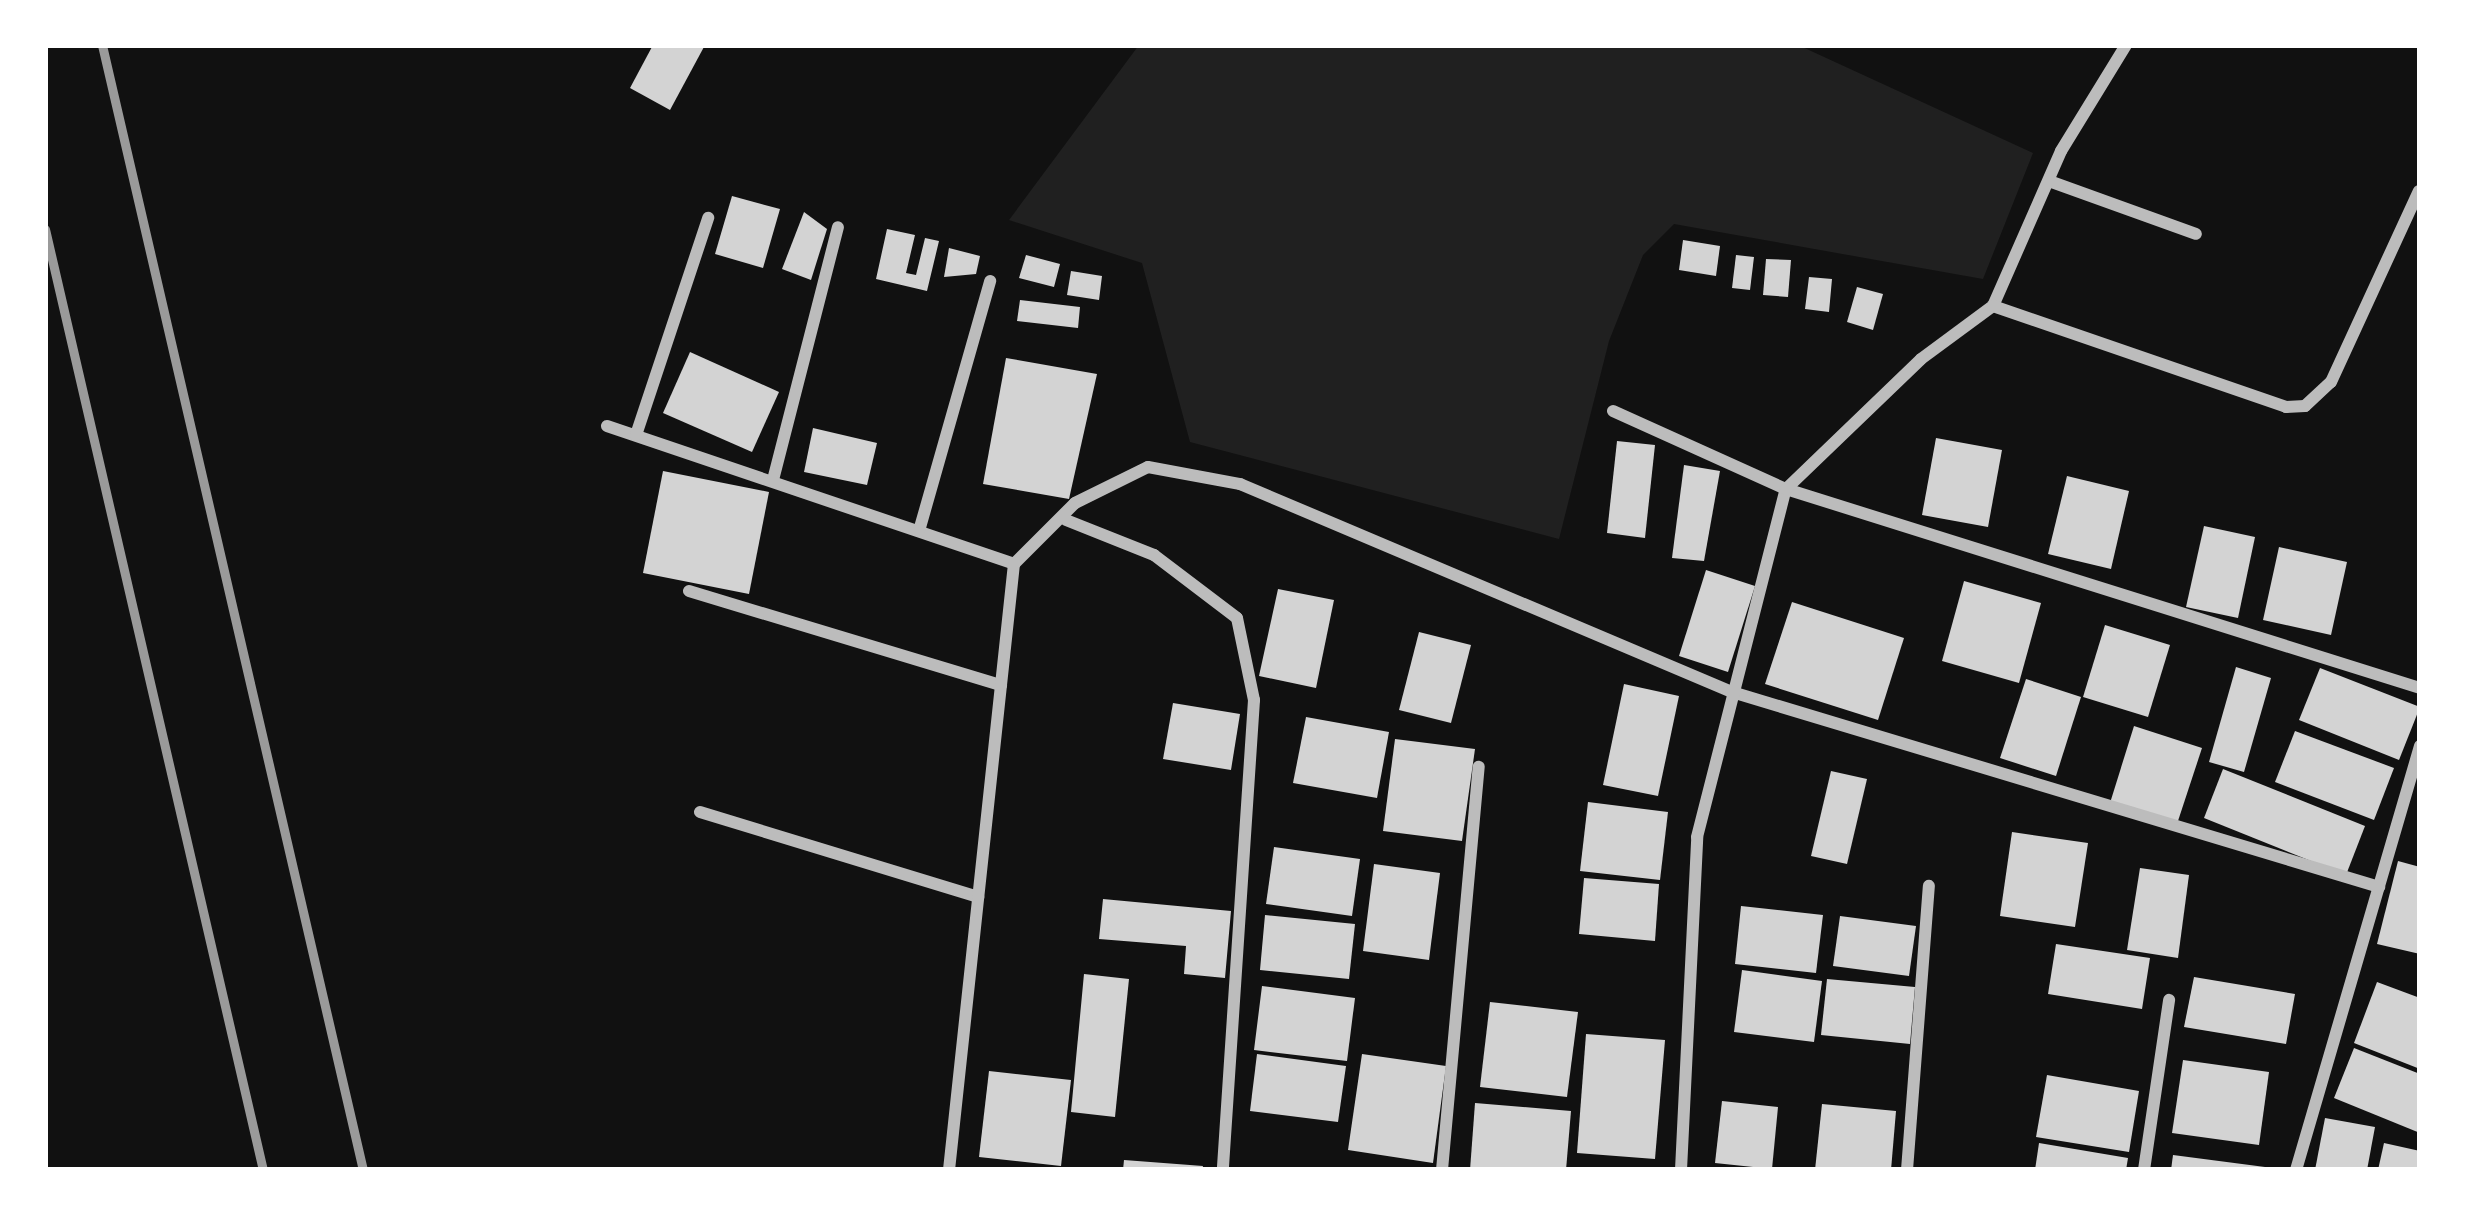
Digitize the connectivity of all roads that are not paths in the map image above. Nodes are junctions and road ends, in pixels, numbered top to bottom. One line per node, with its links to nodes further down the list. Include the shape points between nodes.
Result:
1 (2126, 45): 2 (street)
2 (2049, 181): 6 (street); 8 (street)
3 (2420, 191): 8 (street, via 2331,382 2305,406 2287,407)
4 (709, 218): 11 (street)
5 (838, 227): 12 (street)
6 (2196, 235)
7 (990, 281): 15 (street)
8 (1994, 306): 13 (street, via 1921,359)
9 (1613, 411): 13 (street)
10 (607, 426): 11 (street)
11 (635, 435): 12 (street)
12 (773, 480): 15 (street)
13 (1786, 489): 19 (street); 20 (street)
14 (1066, 520): 16 (street); 20 (street, via 1075,503 1148,467 1240,484); 29 (street, via 1154,555 1237,618 1255,700)
15 (919, 531): 16 (street)
16 (1014, 564): 18 (street)
17 (689, 591): 18 (street)
18 (1001, 685): 26 (street)
19 (2420, 688)
20 (1732, 692): 25 (street); 31 (street, via 1697,837)
21 (2420, 746): 25 (street)
22 (1479, 767): 30 (street)
23 (700, 812): 26 (street)
24 (1930, 886): 32 (street)
25 (2379, 887): 34 (street)
26 (978, 897): 28 (street)
27 (2169, 1000): 33 (street)
28 (949, 1170)
29 (1223, 1170)
30 (1442, 1170)
31 (1682, 1170)
32 (1907, 1170)
33 (2144, 1170)
34 (2296, 1170)

